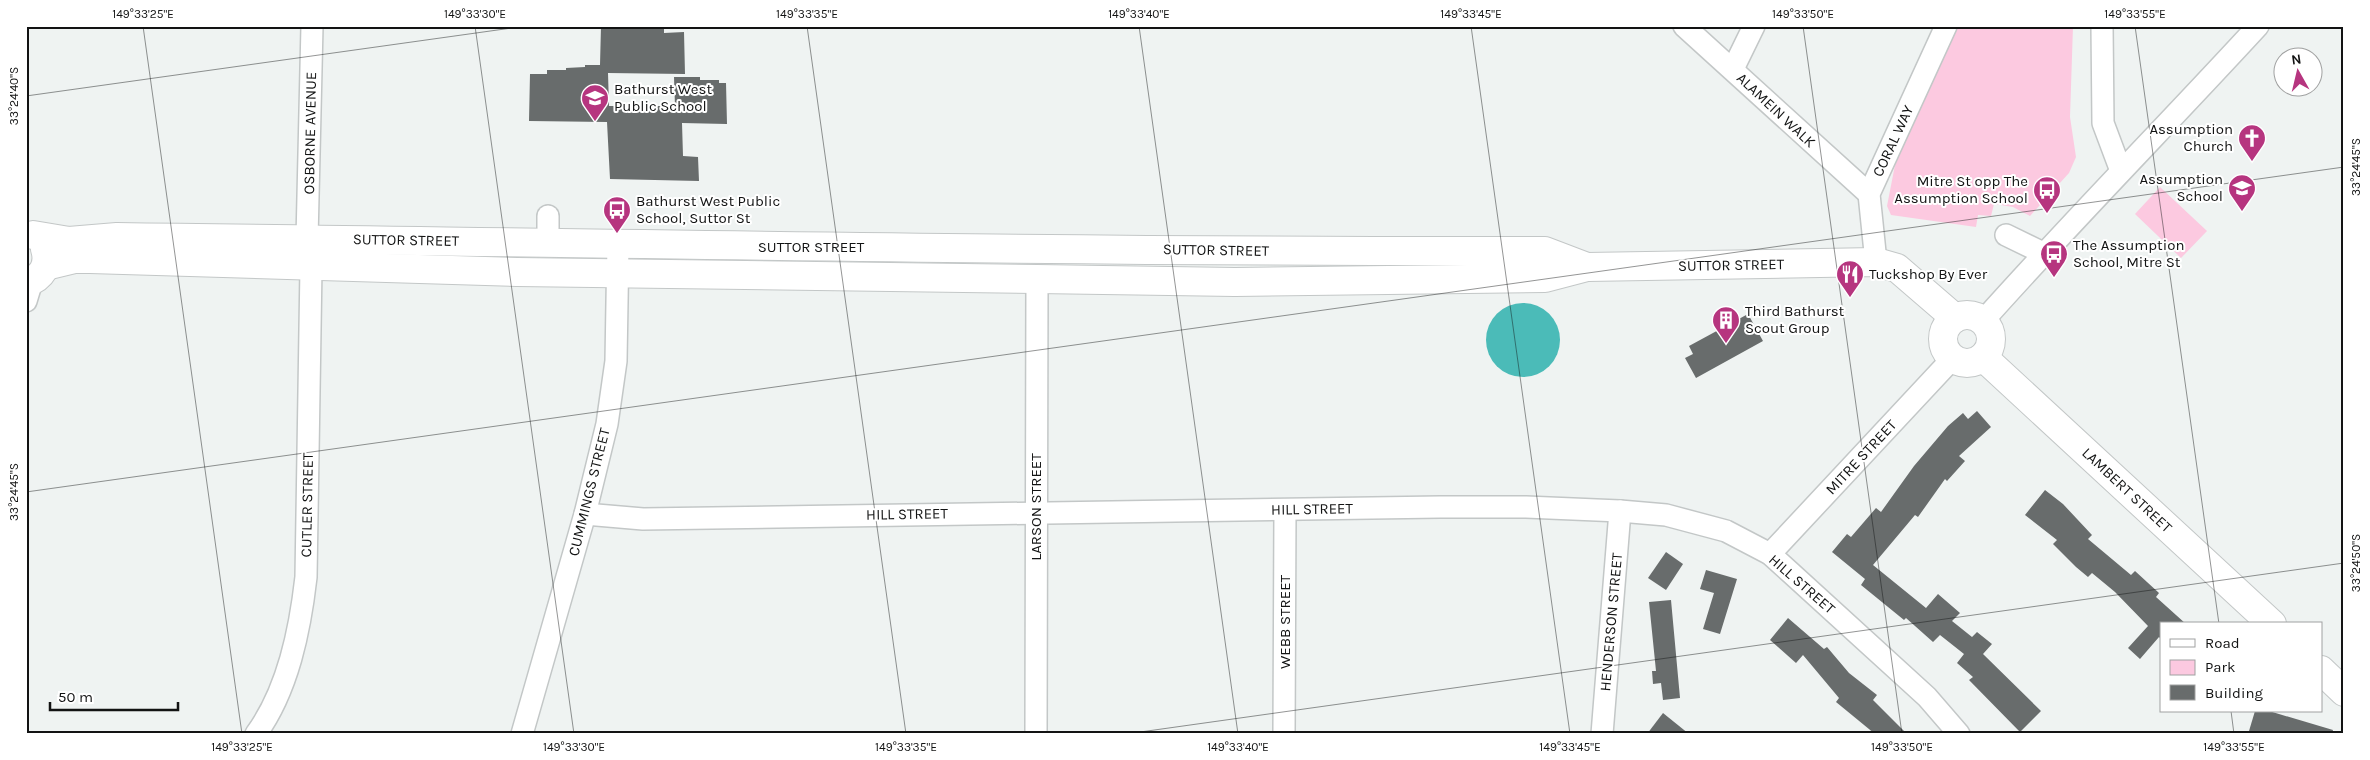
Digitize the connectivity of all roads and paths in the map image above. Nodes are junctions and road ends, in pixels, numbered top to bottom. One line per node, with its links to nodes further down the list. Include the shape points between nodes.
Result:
1 (312, 26): 12 (street, OSBORNE AVENUE)
2 (1684, 26): 7 (street, ALAMEIN WALK)
3 (1754, 26): 7 (street)
4 (1946, 26): 9 (street, CORAL WAY)
5 (2102, 26): 8 (street, via 2103,123)
6 (2258, 26): 8 (street)
7 (1734, 69): 9 (street, ALAMEIN WALK)
8 (2121, 171): 14 (street)
9 (1869, 194): 15 (street, CORAL WAY)
10 (30, 234): 12 (main road, SUTTOR STREET, via 70,241 117,237); 20 (main road, via 45,248)
11 (2006, 235): 14 (street)
12 (307, 239): 13 (main road, SUTTOR STREET, via 548,229)
13 (618, 244): 17 (main road, SUTTOR STREET, via 1545,251); 18 (street, CUMMINGS STREET)
14 (2043, 253): 21 (street)
15 (1876, 262): 17 (main road, SUTTOR STREET); 22 (main road, SUTTOR STREET, via 1897,268)
16 (310, 267): 18 (main road, SUTTOR STREET); 20 (main road, SUTTOR STREET, via 75,259); 33 (street, CUTLER STREET, via 303,606 284,678)
17 (1587, 267): 19 (main road, SUTTOR STREET, via 1545,278 1245,282)
18 (618, 273): 19 (main road, SUTTOR STREET); 28 (street, CUMMINGS STREET, via 614,377 607,424)
19 (1037, 279): 27 (street, LARSON STREET)
20 (33, 283)
21 (1982, 321): 22 (main road, via 1969,315); 23 (main road, via 1988,327 1991,342)
22 (1950, 323): 24 (main road, via 1942,341)
23 (1983, 357): 24 (main road, via 1968,363); 30 (main road, LAMBERT STREET)
24 (1952, 358): 29 (street, MITRE STREET)
25 (1285, 510): 26 (street, HILL STREET, via 1526,507); 27 (street, HILL STREET); 36 (street, WEBB STREET)
26 (1620, 511): 29 (street, HILL STREET, via 1666,515 1726,531); 37 (street, HENDERSON STREET)
27 (1036, 512): 28 (street, HILL STREET, via 643,518); 35 (street, LARSON STREET)
28 (585, 514): 34 (street, CUMMINGS STREET)
29 (1770, 554): 38 (street, HILL STREET, via 1927,697)
30 (2270, 622)
31 (2322, 671): 32 (main road)
32 (2344, 692)
33 (256, 734)
34 (522, 734)
35 (1036, 734)
36 (1284, 734)
37 (1602, 734)
38 (1959, 734)

